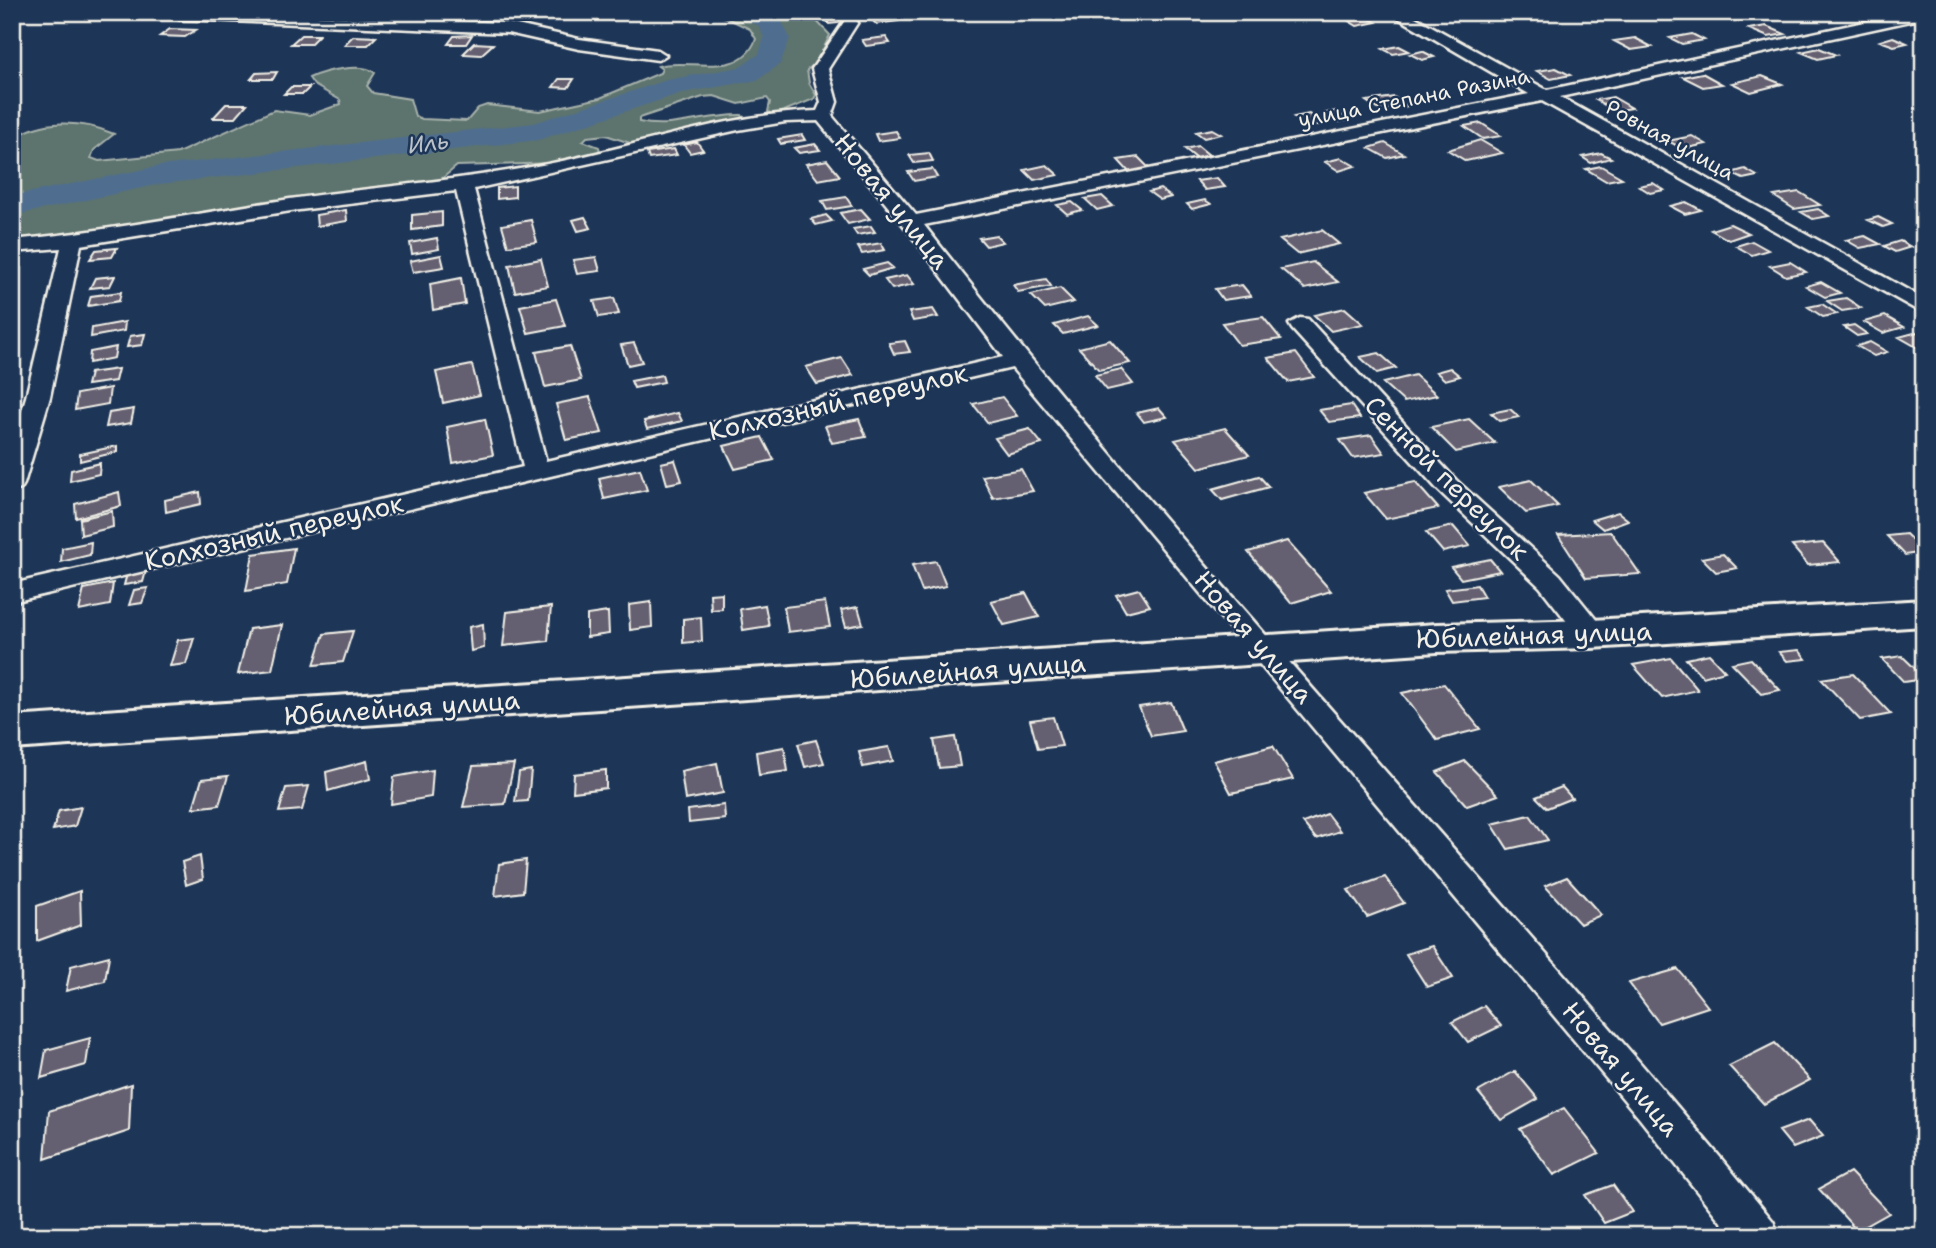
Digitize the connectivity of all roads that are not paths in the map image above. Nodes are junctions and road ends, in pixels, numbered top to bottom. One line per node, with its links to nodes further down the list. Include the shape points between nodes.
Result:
1 (112, 12): 6 (street)
2 (389, 12): 6 (street)
3 (1395, 12): 8 (street, Ровная улица)
4 (1924, 14): 8 (street, улица Степана Разина)
5 (851, 22): 9 (street, Новая улица, via 820,69 829,102)
6 (372, 24): 7 (street, via 508,28)
7 (658, 55)
8 (1543, 96): 11 (street, улица Степана Разина); 14 (street, Ровная улица)
9 (823, 116): 10 (street, via 738,125); 11 (street, Новая улица)
10 (464, 185): 12 (street, via 292,205); 17 (street)
11 (911, 222): 16 (street, Новая улица)
12 (72, 241): 13 (street); 18 (street)
13 (12, 246)
14 (1924, 308)
15 (1300, 324): 21 (street, Сенной переулок, via 1447,485 1550,581)
16 (1017, 360): 17 (street, Колхозный переулок); 22 (street, Новая улица)
17 (536, 470): 19 (street, Колхозный переулок)
18 (12, 484)
19 (12, 593)
20 (1924, 613): 21 (street, Юбилейная улица)
21 (1592, 634): 22 (street, Юбилейная улица, via 1437,638)
22 (1266, 652): 23 (street, Юбилейная улица); 24 (street, Новая улица, via 1654,1106)
23 (12, 733)
24 (1758, 1236)

